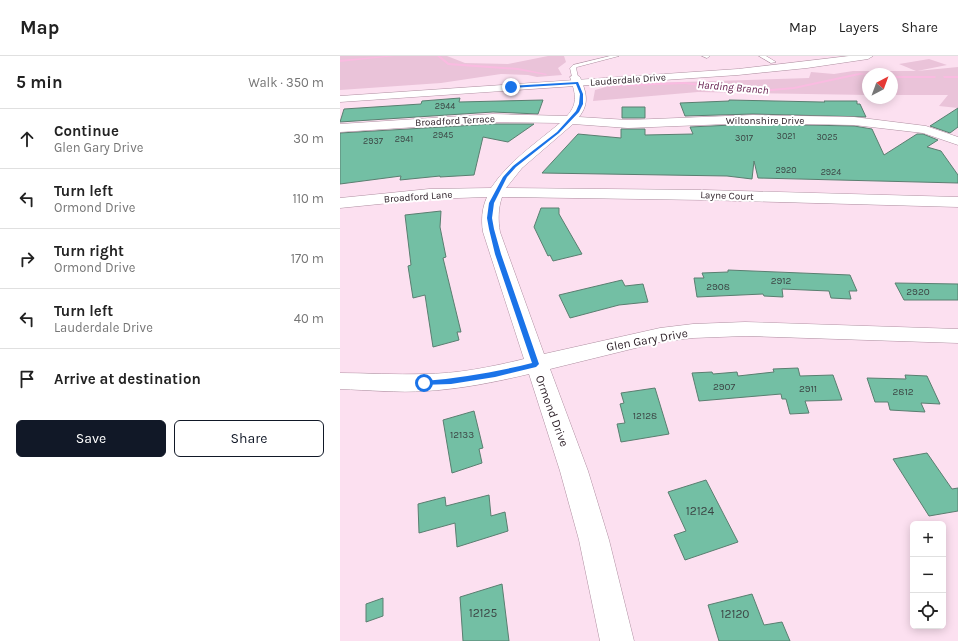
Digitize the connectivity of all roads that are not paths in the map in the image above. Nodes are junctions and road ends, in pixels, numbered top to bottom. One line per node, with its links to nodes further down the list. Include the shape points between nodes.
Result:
1 (616, 56): 6 (lane)
2 (762, 56): 5 (lane)
3 (821, 56): 5 (street, Lauderdale Drive)
4 (868, 56): 6 (street, Lauderdale Drive, via 738,72)
5 (773, 62): 6 (street, Lauderdale Drive)
6 (578, 71): 7 (street, Lauderdale Drive); 8 (street, Lauderdale Drive); 9 (street, Ormond Drive, via 581,104)
7 (340, 92)
8 (340, 99)
9 (570, 120): 10 (street, Broadford Terrace, via 493,118); 11 (street, Wiltonshire Drive, via 628,124 753,119 854,121 926,130); 12 (street, Ormond Drive, via 558,133 514,166)
10 (340, 128)
11 (958, 141)
12 (496, 192): 13 (street, Layne Court); 14 (street, Broadford Lane, via 429,194); 16 (street, Ormond Drive, via 492,203 491,229)
13 (958, 202)
14 (340, 203)
15 (956, 340): 16 (street, Glen Gary Drive, via 745,329 692,331 660,335)
16 (536, 364): 17 (street, Glen Gary Drive, via 451,381); 18 (street, Ormond Drive, via 574,471 594,540)
17 (340, 381)
18 (617, 641)

